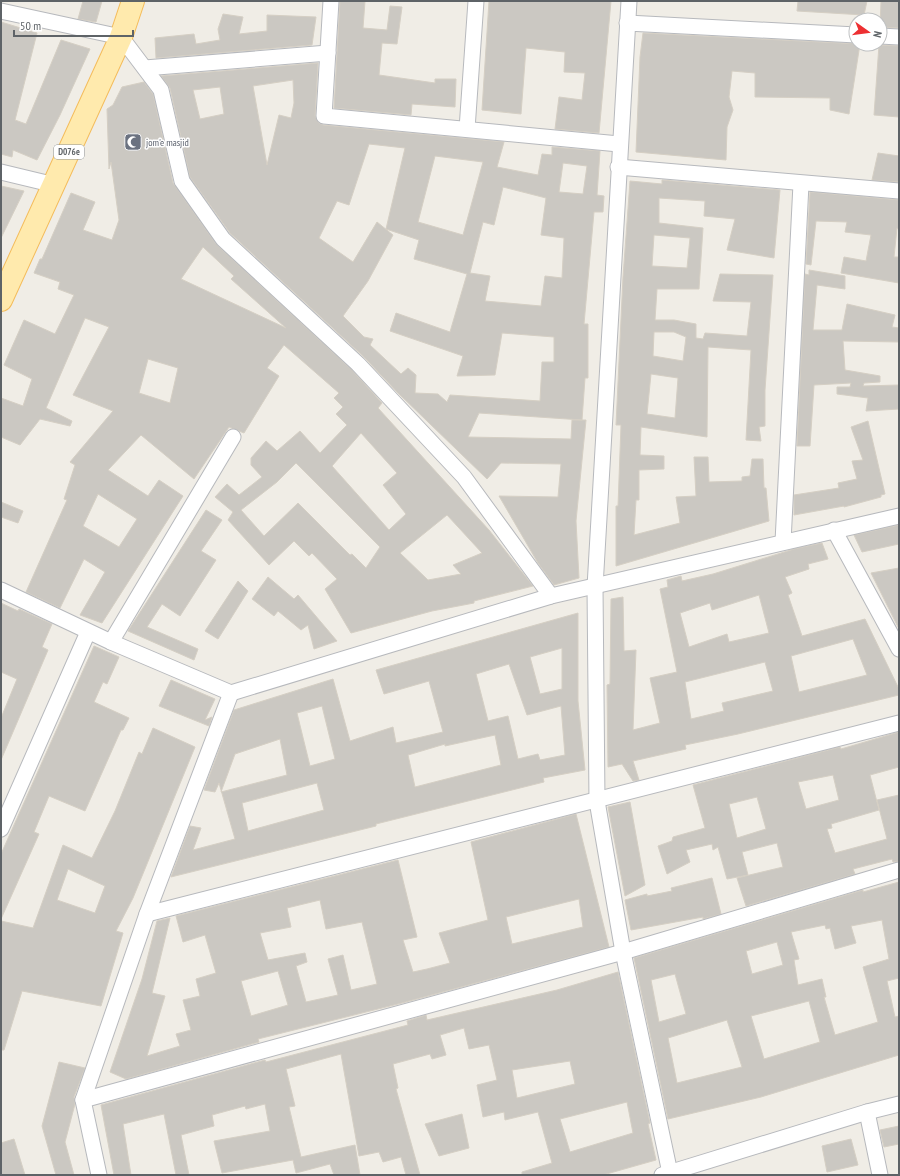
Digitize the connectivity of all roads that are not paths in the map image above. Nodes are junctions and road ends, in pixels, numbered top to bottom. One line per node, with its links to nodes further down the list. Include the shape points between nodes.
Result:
1 (133, 1): 9 (main road, D076e)
2 (331, 1): 11 (street)
3 (476, 1): 13 (street)
4 (629, 1): 6 (street)
5 (1, 11): 9 (street)
6 (627, 23): 7 (street); 14 (street)
7 (848, 35)
8 (888, 36): 10 (street)
9 (121, 37): 12 (street); 18 (main road, D076e)
10 (899, 37)
11 (328, 53): 12 (street); 13 (street, via 324,116)
12 (145, 68): 27 (street, via 161,90 182,181 223,239 358,364 464,477)
13 (467, 129): 14 (street)
14 (619, 144): 15 (street)
15 (618, 167): 17 (street); 25 (street)
16 (1, 172): 18 (street)
17 (801, 184): 19 (street); 24 (street)
18 (55, 185): 20 (main road, D076e)
19 (899, 191)
20 (1, 300)
21 (233, 437): 29 (street)
22 (899, 516): 23 (street)
23 (834, 530): 24 (street); 30 (street)
24 (783, 542): 25 (street)
25 (595, 587): 27 (street); 33 (street)
26 (1, 590): 28 (street)
27 (551, 596): 31 (street)
28 (88, 632): 29 (street); 34 (street)
29 (111, 642): 31 (street)
30 (899, 649)
31 (231, 693): 36 (street)
32 (899, 723): 33 (street)
33 (597, 801): 36 (street); 37 (street)
34 (1, 829)
35 (899, 870): 37 (street)
36 (147, 914): 38 (street)
37 (623, 952): 38 (street); 42 (street)
38 (83, 1100): 43 (street)
39 (899, 1104): 40 (street)
40 (867, 1112): 41 (street); 44 (street)
41 (700, 1169): 42 (street)
42 (666, 1174)
43 (100, 1175)
44 (880, 1175)

